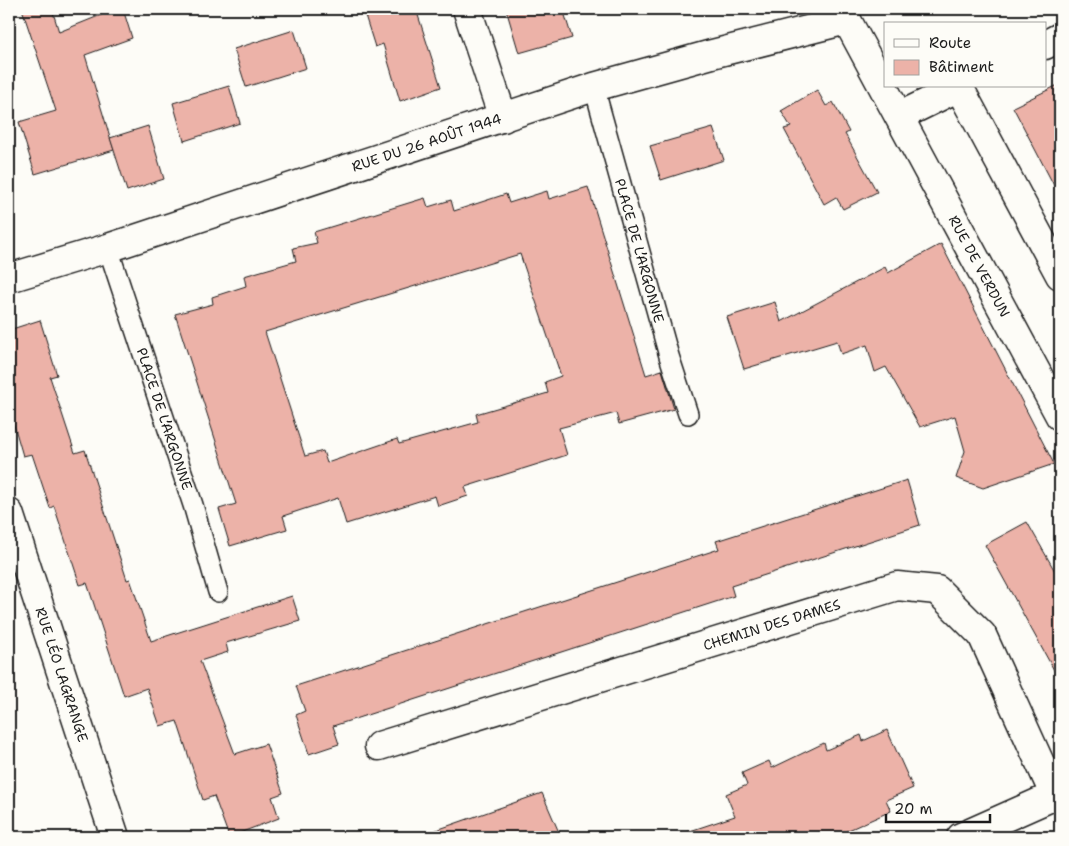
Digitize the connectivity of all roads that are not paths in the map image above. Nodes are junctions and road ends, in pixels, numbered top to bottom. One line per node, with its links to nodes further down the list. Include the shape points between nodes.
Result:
1 (468, 9): 11 (street)
2 (844, 14): 5 (street, RUE DU 26 AOÛT 1944); 6 (street, RUE DE VERDUN)
3 (1060, 37): 4 (street)
4 (1046, 44)
5 (594, 87): 11 (street, RUE DU 26 AOÛT 1944); 15 (lane, PLACE DE L’ARGONNE)
6 (884, 87)
7 (885, 88): 10 (street, RUE DE VERDUN)
8 (958, 88): 10 (street)
9 (961, 88): 13 (street)
10 (900, 116): 16 (street, RUE DE VERDUN)
11 (503, 118): 12 (street, RUE DU 26 AOÛT 1944)
12 (108, 248): 14 (street, RUE DU 26 AOÛT 1944); 18 (lane, PLACE DE L’ARGONNE)
13 (1060, 275)
14 (9, 278)
15 (688, 414)
16 (1060, 416)
17 (9, 513): 21 (street, RUE LÉO LAGRANGE)
18 (218, 592)
19 (379, 746): 20 (street, CHEMIN DES DAMES, via 897,586 938,590 982,635)
20 (1058, 794): 22 (street)
21 (115, 837)
22 (961, 837)

